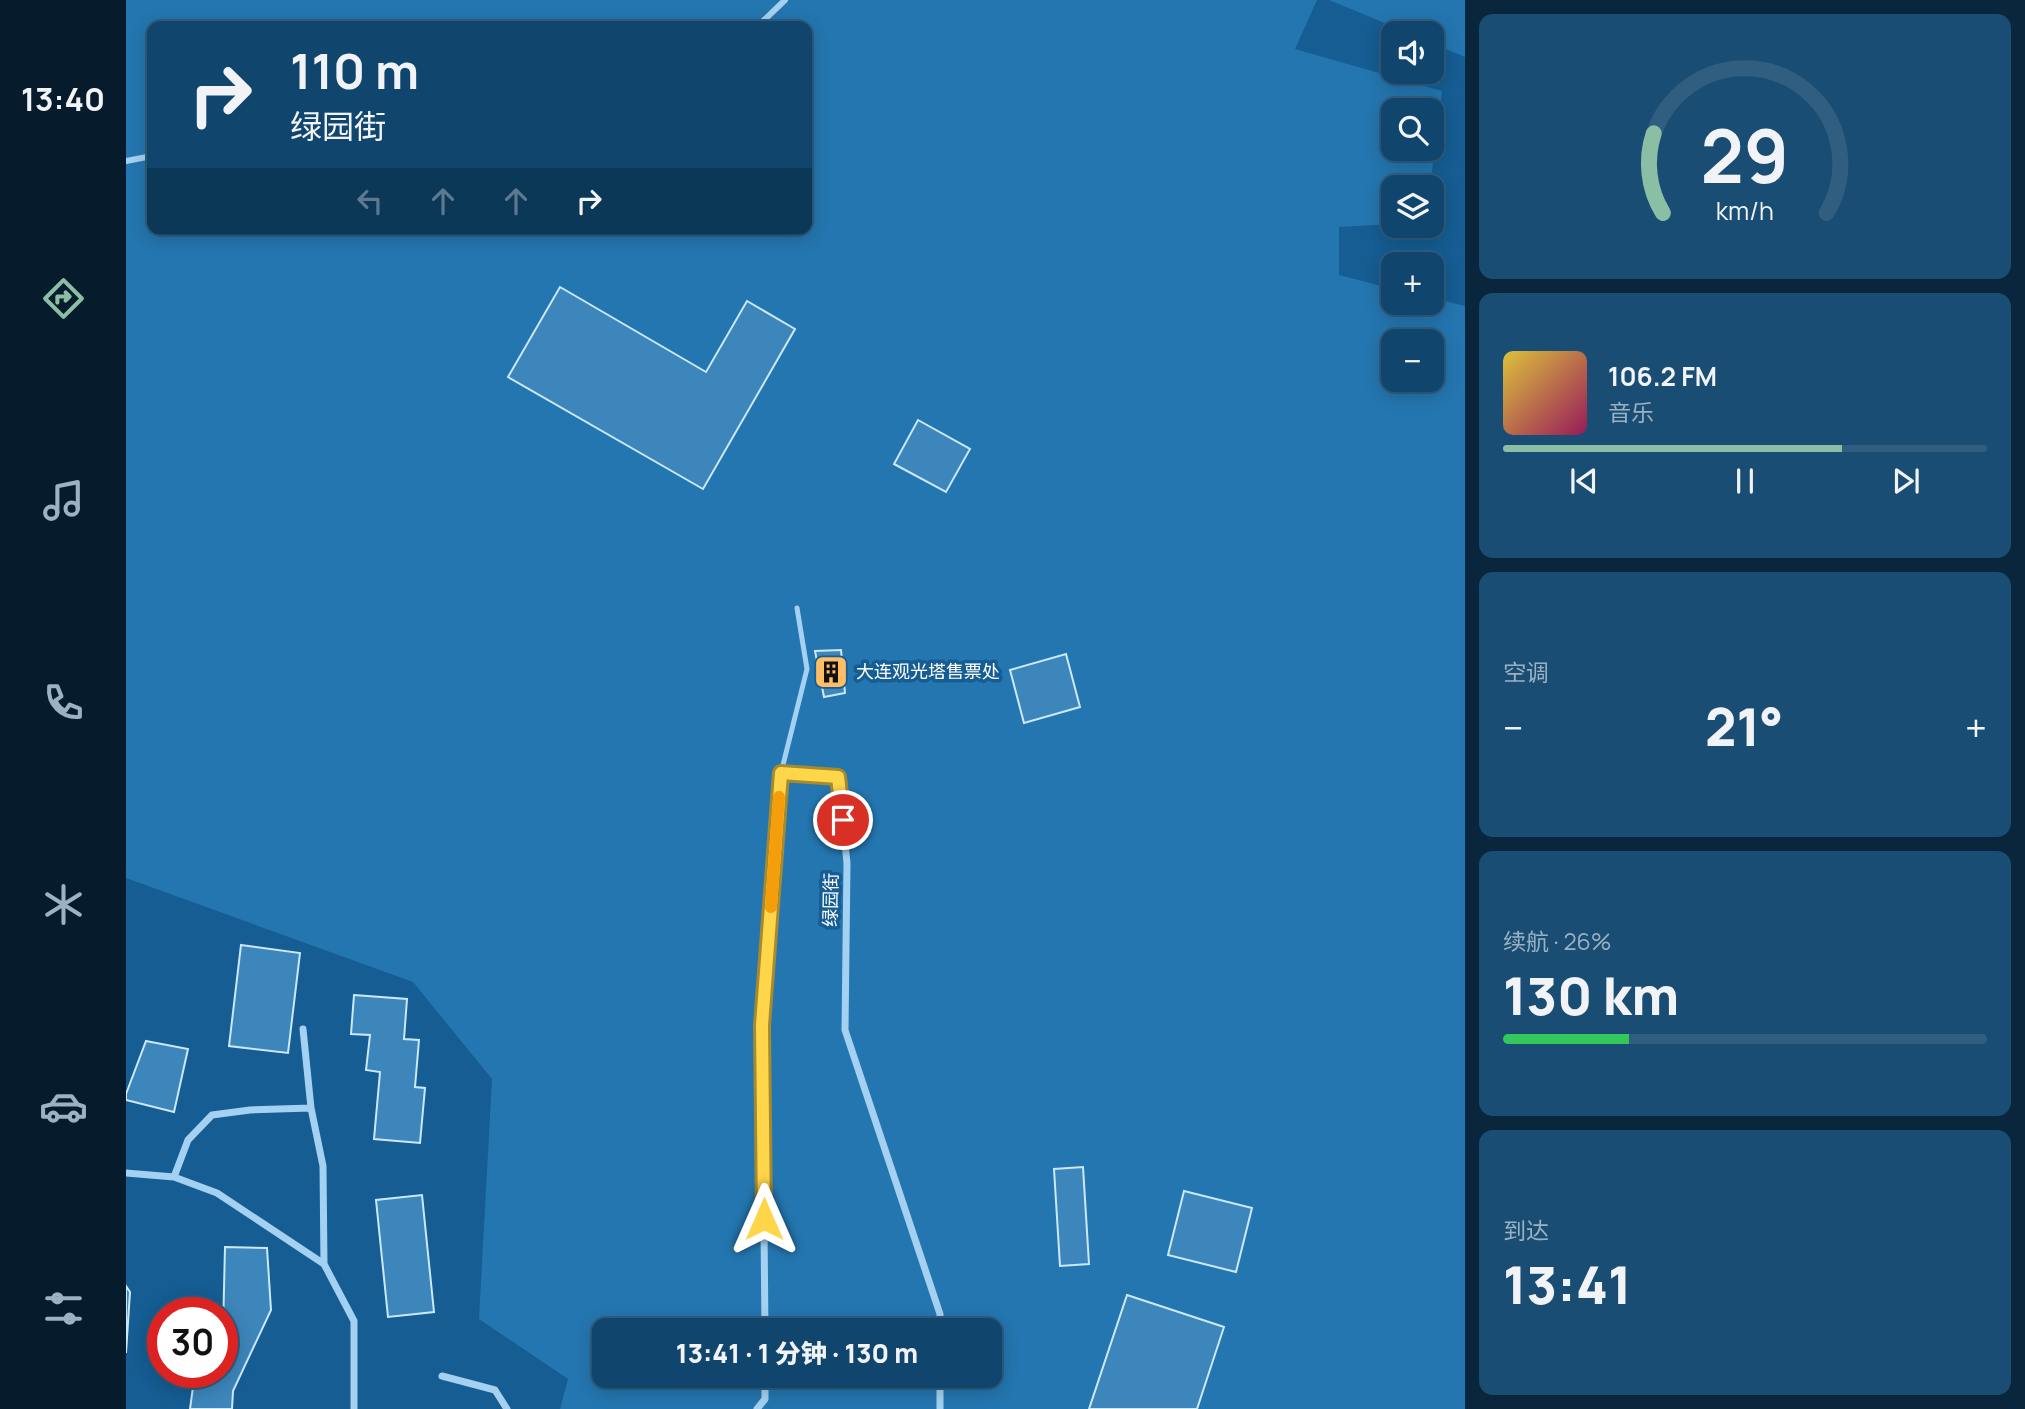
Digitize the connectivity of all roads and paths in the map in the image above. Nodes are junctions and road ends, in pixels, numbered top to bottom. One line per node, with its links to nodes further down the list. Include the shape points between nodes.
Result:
1 (785, 0): 2 (street)
2 (763, 21)
3 (147, 157): 4 (street)
4 (126, 161)
5 (797, 608): 6 (lane, via 807,669)
6 (781, 773): 12 (street, via 762,1025); 13 (street, 绿园街, via 838,777 847,863 845,1030)
7 (303, 1029): 8 (street)
8 (311, 1108): 10 (street, via 212,1115 188,1140); 11 (street, via 323,1166)
9 (126, 1173): 10 (street)
10 (174, 1177): 11 (street, via 217,1193)
11 (324, 1264): 17 (street, via 354,1321)
12 (765, 1318)
13 (940, 1318)
14 (442, 1376): 18 (street, via 495,1390)
15 (765, 1388): 19 (street, via 765,1399)
16 (940, 1388): 20 (street)
17 (354, 1409)
18 (507, 1409)
19 (757, 1409)
20 (940, 1409)

